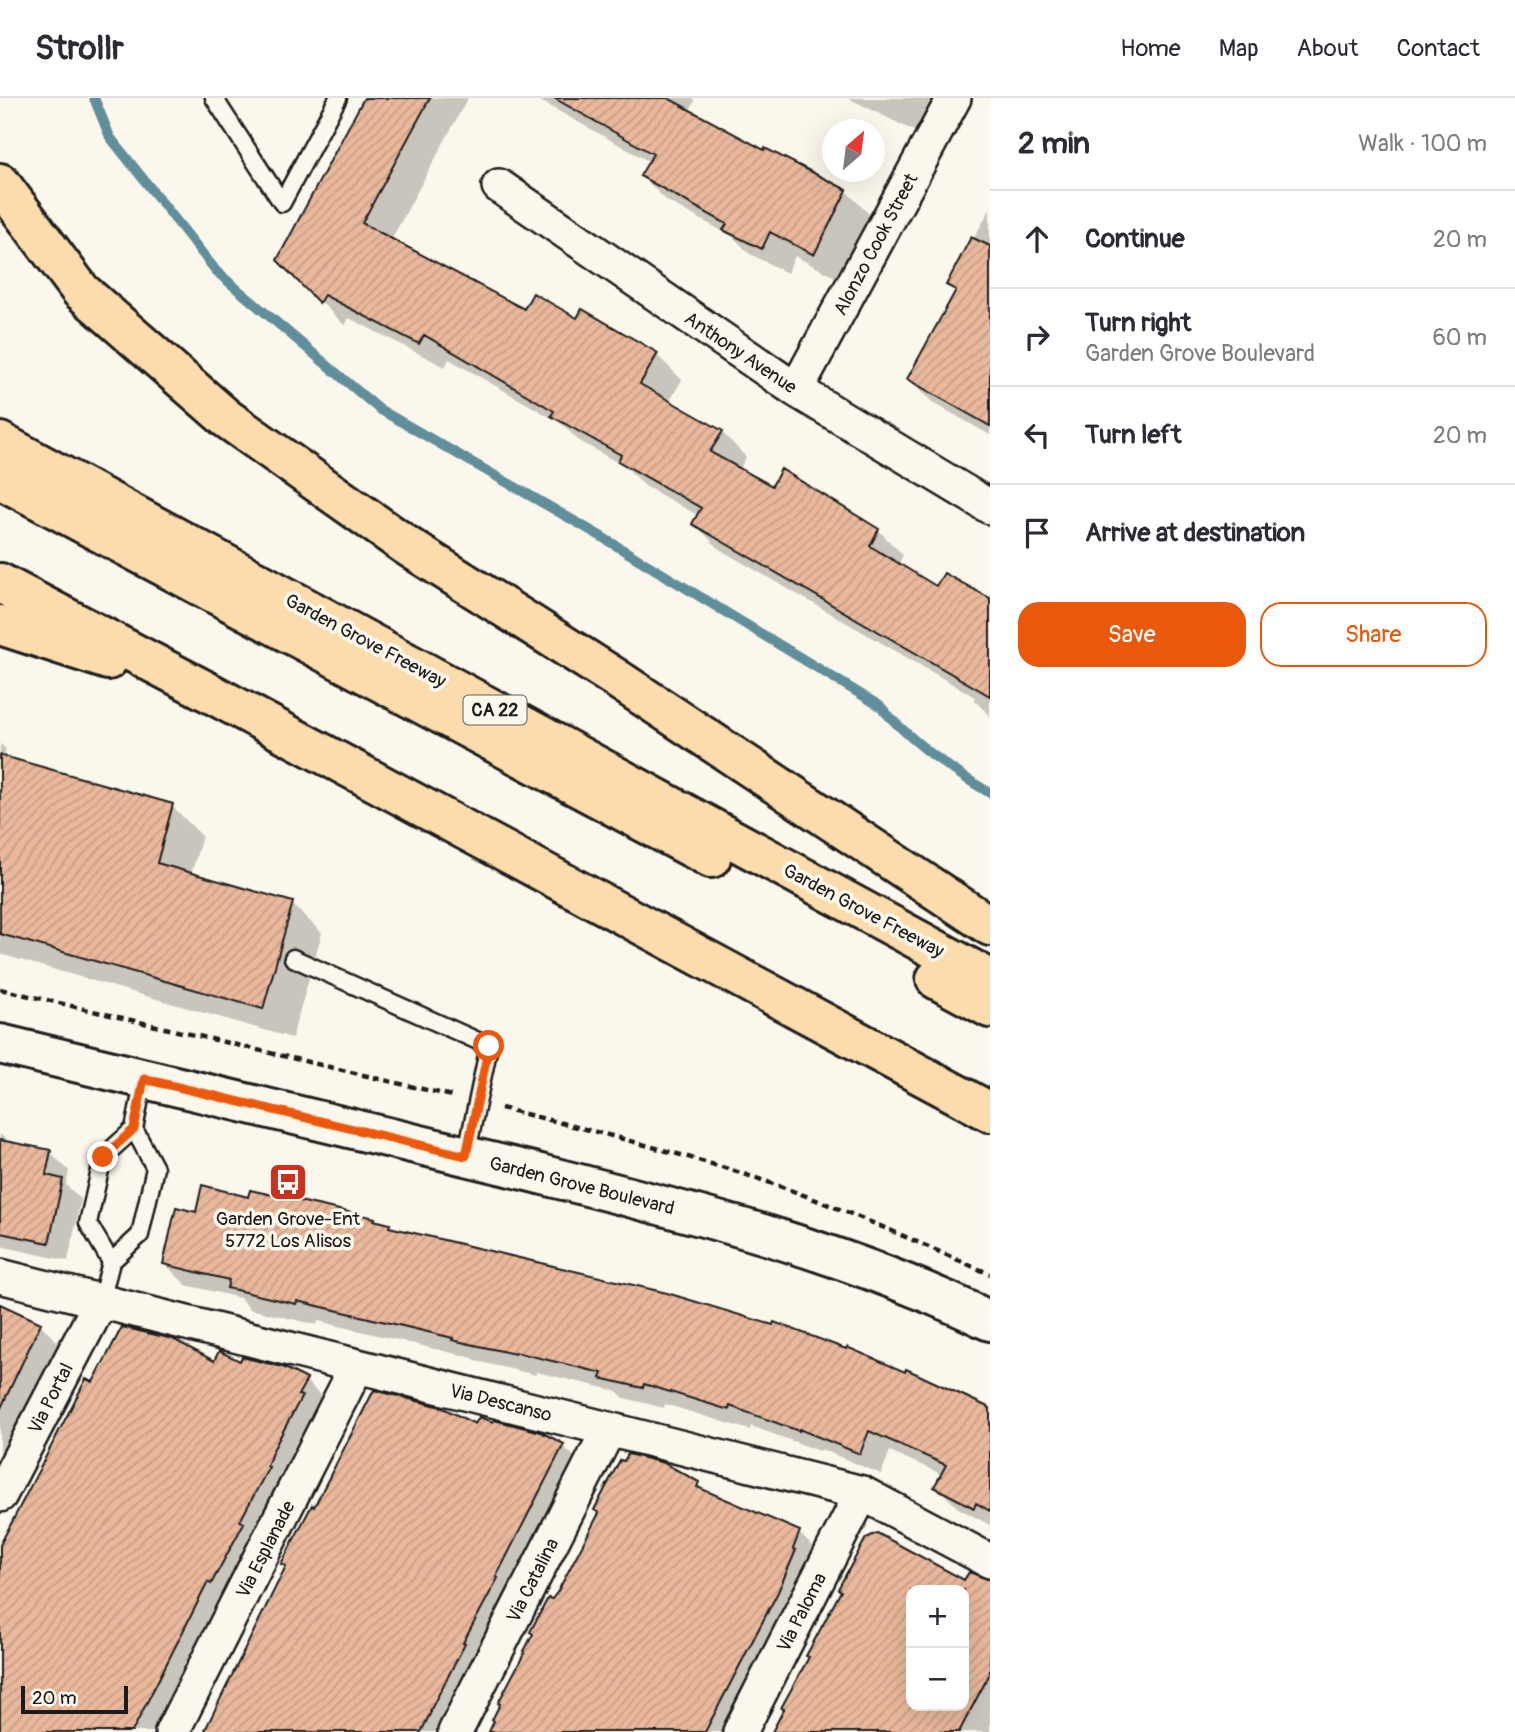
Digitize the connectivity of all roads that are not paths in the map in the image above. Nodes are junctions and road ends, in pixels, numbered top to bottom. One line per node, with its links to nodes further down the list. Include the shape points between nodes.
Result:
1 (214, 98): 2 (lane, via 282,203)
2 (338, 98)
3 (954, 98): 6 (street, Alonzo Cook Street)
4 (0, 183): 13 (highway, via 81,291 226,418 407,546)
5 (499, 186): 6 (street, Anthony Avenue)
6 (796, 390): 9 (street, Anthony Avenue)
7 (0, 442): 15 (highway, Garden Grove Freeway / CA 22)
8 (0, 479): 16 (highway)
9 (990, 506)
10 (0, 583): 12 (highway)
11 (0, 625): 12 (highway)
12 (214, 695): 19 (highway)
13 (990, 926)
14 (293, 958): 21 (lane, via 489,1046)
15 (990, 979)
16 (990, 1008)
17 (0, 1044): 18 (main road, Garden Grove Boulevard)
18 (144, 1079): 20 (lane); 21 (main road, Garden Grove Boulevard)
19 (990, 1112)
20 (134, 1129): 22 (lane, via 155,1168 140,1234); 22 (lane, via 103,1157 88,1223)
21 (466, 1156): 25 (main road, Garden Grove Boulevard, via 671,1207 797,1245 931,1292)
22 (111, 1262): 24 (lane)
23 (0, 1276): 24 (street, Via Descanso)
24 (101, 1301): 26 (street, Via Descanso); 29 (street, Via Portal)
25 (990, 1321)
26 (357, 1366): 27 (street, Via Descanso); 31 (street, Via Esplanade)
27 (609, 1429): 28 (street, Via Descanso); 32 (street, Via Catalina)
28 (862, 1493): 30 (street, Via Descanso); 33 (street, Via Paloma)
29 (0, 1495)
30 (990, 1560)
31 (173, 1732)
32 (455, 1732)
33 (740, 1732)

